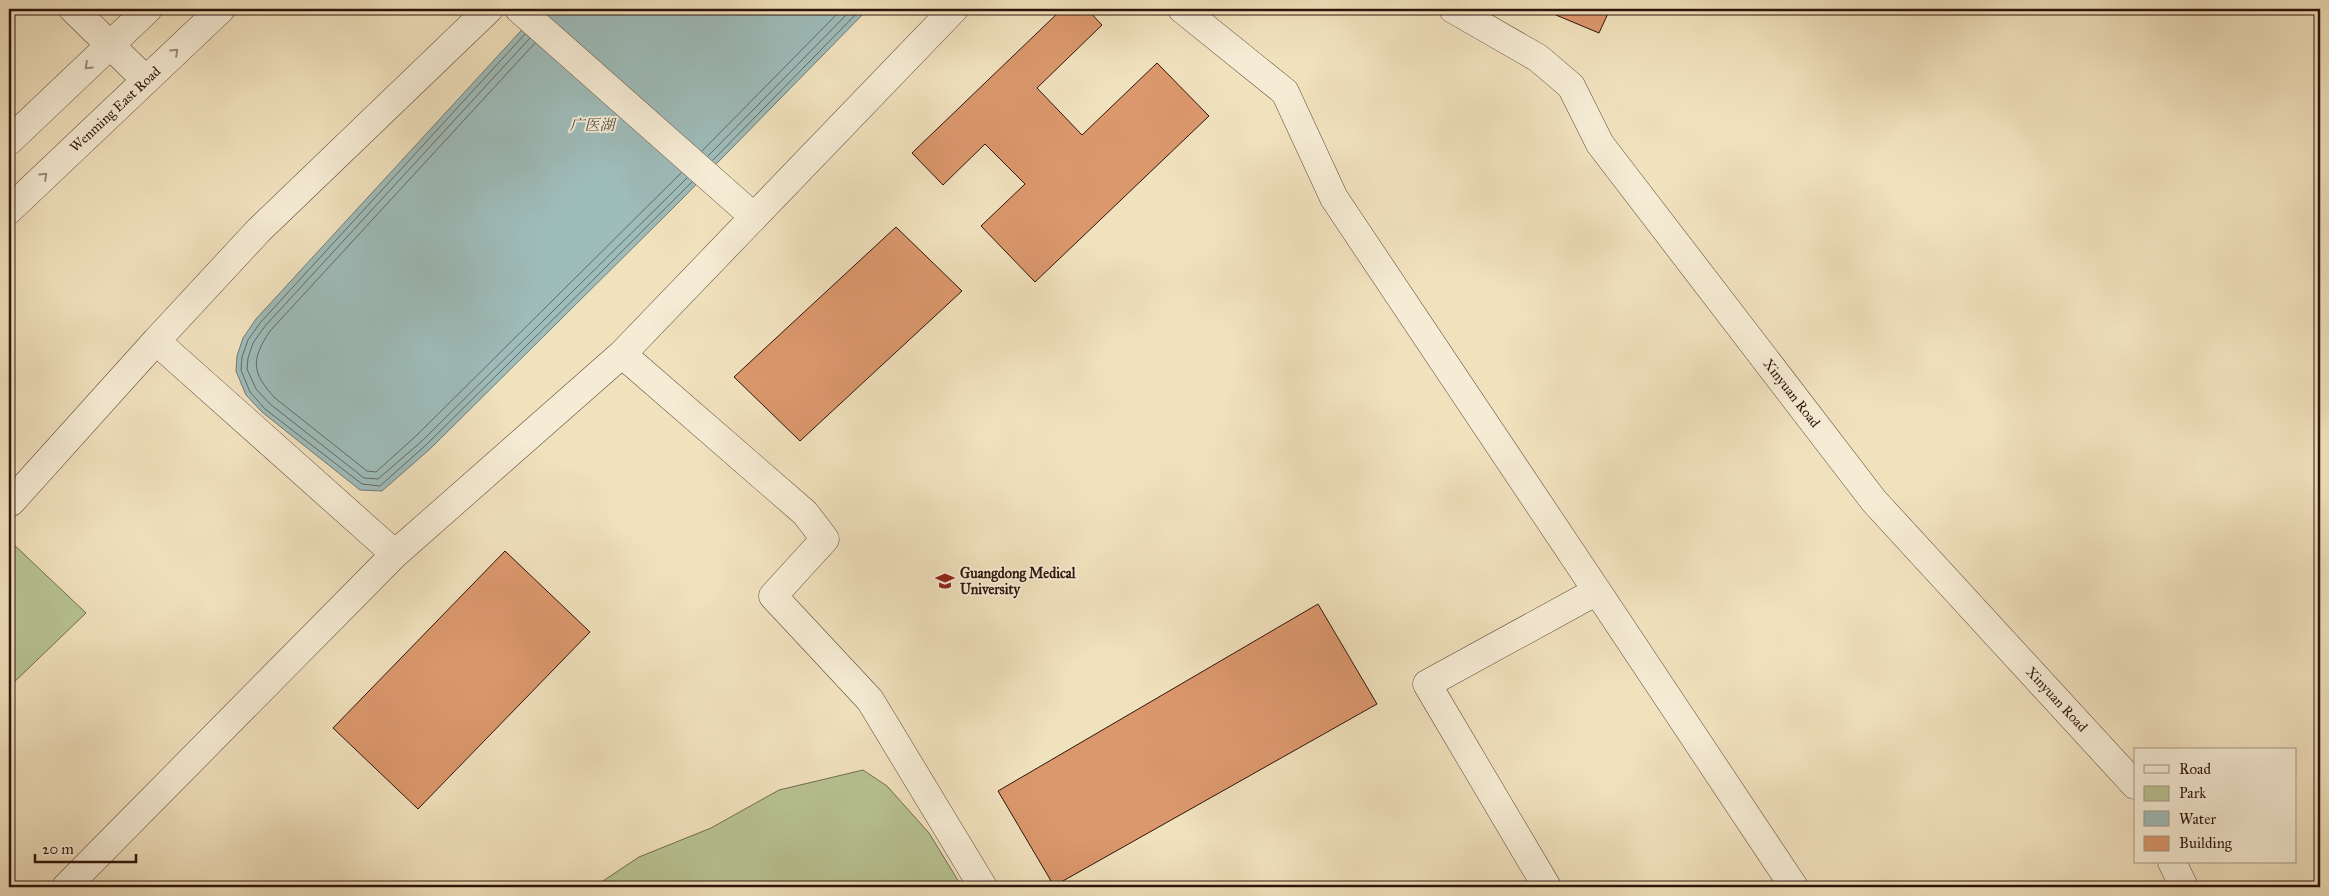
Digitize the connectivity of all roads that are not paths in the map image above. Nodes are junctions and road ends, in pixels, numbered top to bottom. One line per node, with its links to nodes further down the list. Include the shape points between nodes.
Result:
1 (73, 9): 9 (street)
2 (148, 9): 9 (street)
3 (221, 9): 10 (street, Wenming East Road, one-way to 3)
4 (489, 9): 14 (street, via 259,230)
5 (519, 9): 13 (street)
6 (954, 9): 13 (street)
7 (1182, 9): 18 (street, via 1285,92 1334,198)
8 (1453, 9): 19 (street, Xinyuan Road, via 1538,58 1571,86 1600,144 1874,501)
9 (110, 45): 10 (street); 11 (street, one-way to 11)
10 (146, 80): 12 (street, Wenming East Road, one-way to 10)
11 (9, 141)
12 (9, 210)
13 (754, 217): 15 (street)
14 (156, 341): 16 (street); 17 (street)
15 (622, 354): 17 (street); 22 (street, via 805,513 826,539 773,596 870,700)
16 (12, 502)
17 (395, 554): 21 (street)
18 (1597, 591): 23 (street, via 1427,684); 24 (street)
19 (2134, 784)
20 (2173, 864): 25 (street)
21 (66, 887)
22 (984, 887)
23 (1547, 887)
24 (1794, 887)
25 (2184, 887)

